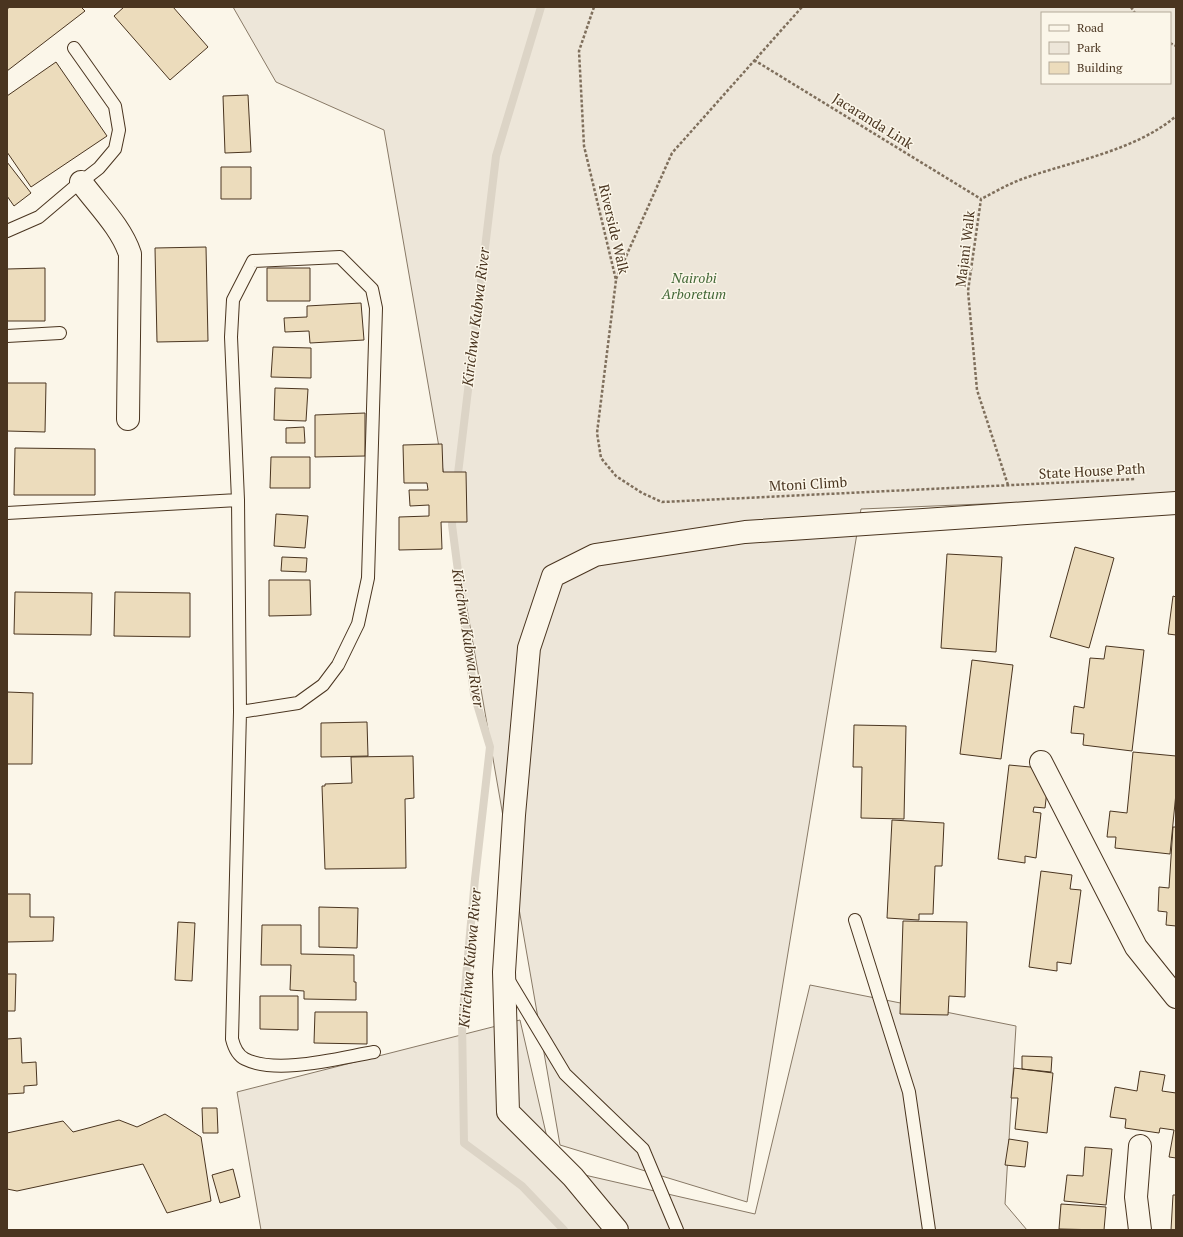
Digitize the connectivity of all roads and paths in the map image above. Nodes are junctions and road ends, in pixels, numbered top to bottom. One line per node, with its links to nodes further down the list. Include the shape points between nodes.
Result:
1 (594, 7): 9 (path, Riverside Walk, via 579,51 584,146)
2 (802, 7): 4 (path)
3 (74, 48): 6 (lane, via 115,106 119,130 115,149 100,168)
4 (754, 60): 7 (path, Jacaranda Link); 9 (path, via 672,153)
5 (1176, 116): 7 (path, Majani Walk, via 1161,129 1087,159 1024,178)
6 (81, 182): 8 (lane, via 39,218); 12 (street, via 126,242 130,254)
7 (981, 199): 15 (path, Majani Walk, via 968,291 977,390)
8 (7, 231)
9 (616, 280): 13 (path, Riverside Walk, via 597,433 601,458)
10 (60, 333): 11 (lane)
11 (7, 336)
12 (128, 419)
13 (616, 476): 15 (path, Mtoni Climb, via 642,493 662,502)
14 (1144, 478): 15 (path, State House Path)
15 (1008, 485)
16 (238, 500): 18 (lane); 19 (lane); 19 (lane, via 231,337 233,300 253,262 340,257 372,289 376,308 368,578 358,624 338,665 324,686 298,703)
17 (1176, 503): 22 (street, via 745,532 595,555 553,576 529,648 514,815)
18 (7, 513)
19 (240, 712): 24 (lane, via 232,1039 236,1050 244,1059 270,1066 291,1066)
20 (1041, 762): 23 (street, via 1136,947)
21 (855, 920): 28 (lane, via 909,1092)
22 (504, 972): 26 (street, via 508,1112 573,1177); 27 (lane, via 565,1074 643,1148)
23 (1176, 998)
24 (374, 1052)
25 (1140, 1146): 29 (street, via 1136,1197)
26 (618, 1230)
27 (677, 1230)
28 (929, 1230)
29 (1140, 1230)

